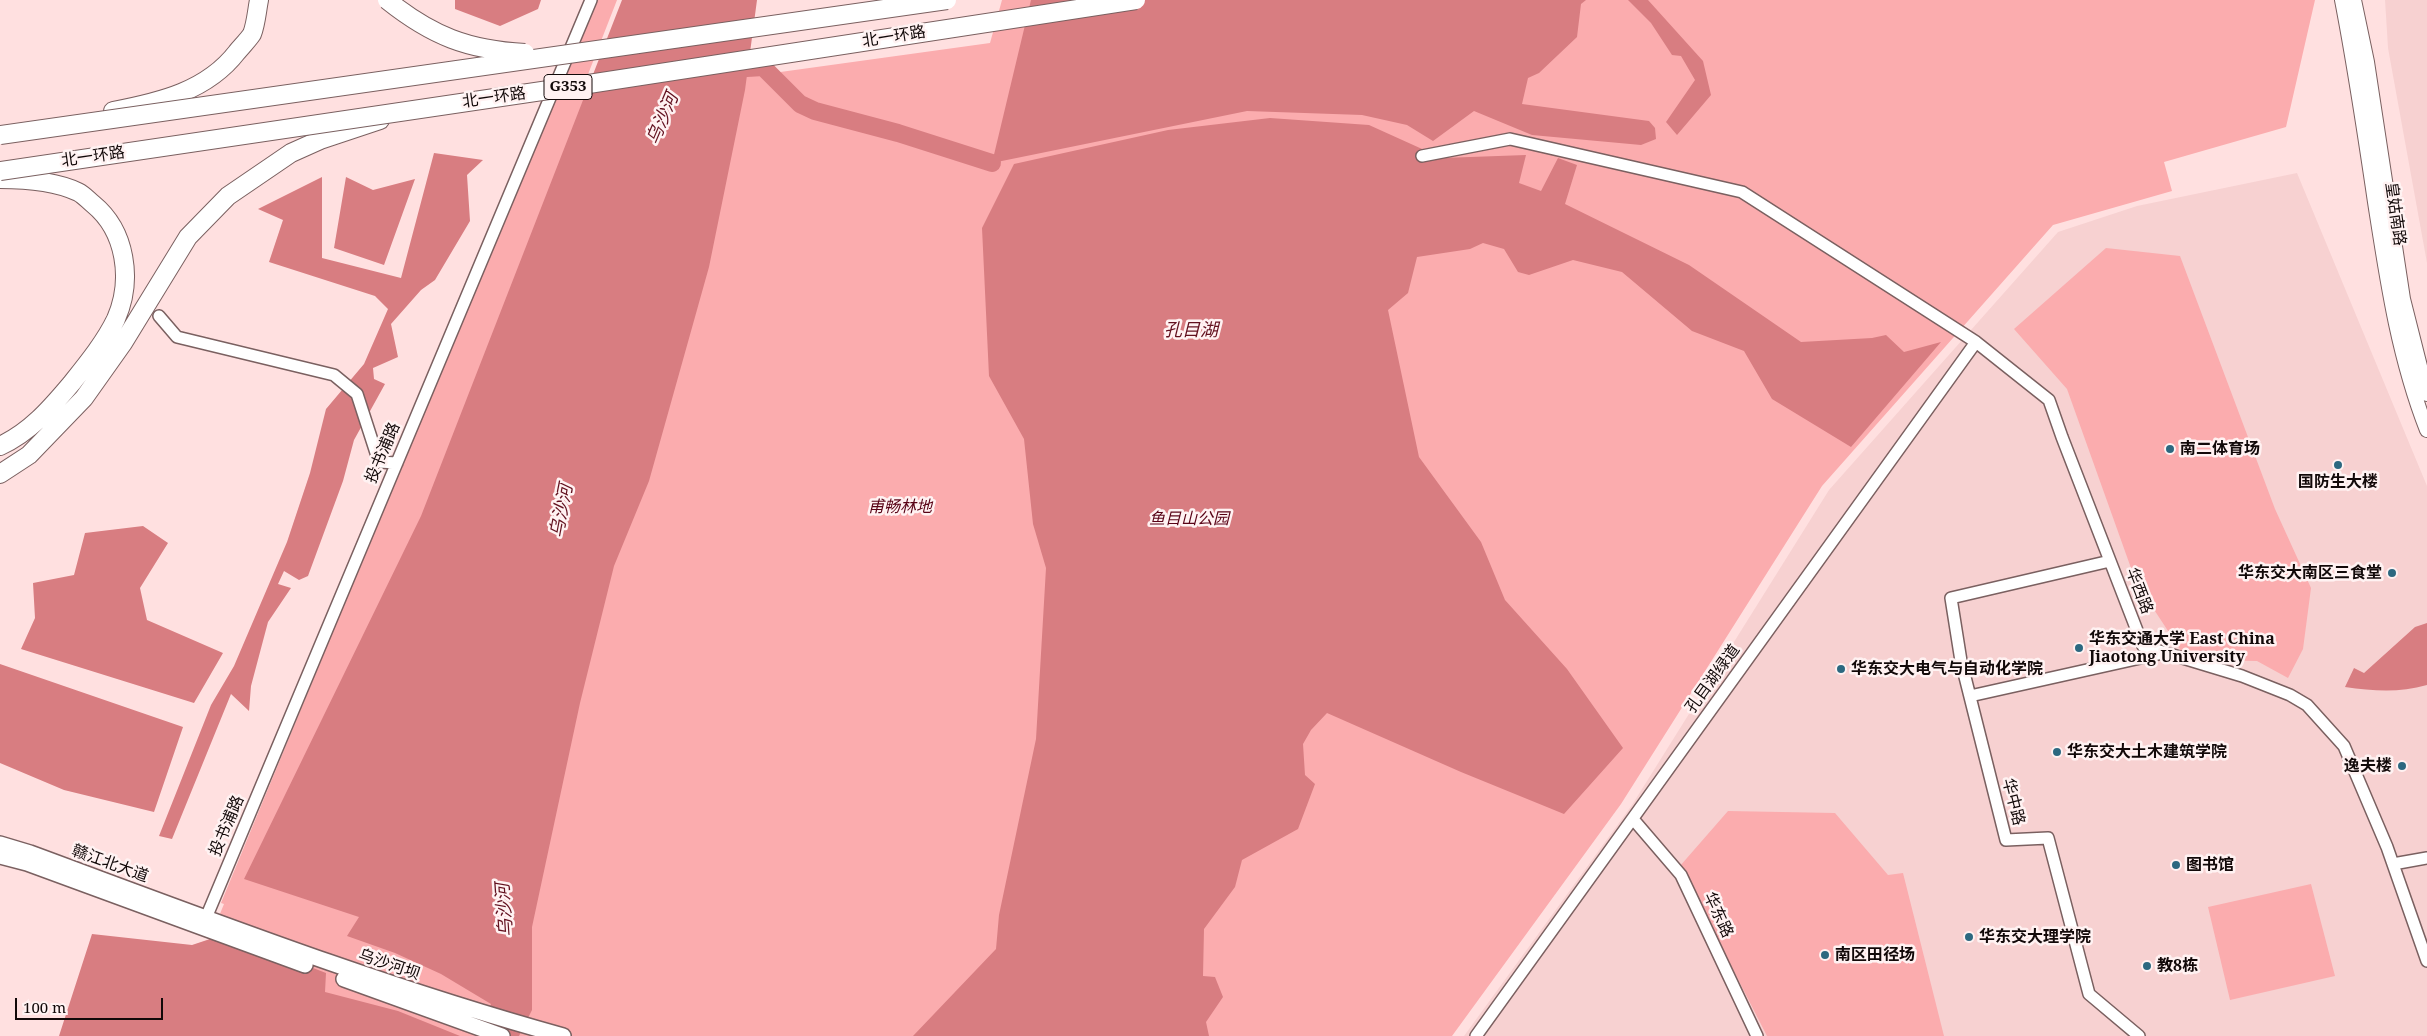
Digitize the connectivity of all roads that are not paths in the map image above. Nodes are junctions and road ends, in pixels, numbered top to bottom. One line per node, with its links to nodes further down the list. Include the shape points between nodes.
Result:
1 (260, 0): 10 (highway, bridge, via 252,34 228,64 187,92 145,105)
2 (387, 0): 8 (highway, bridge, via 430,31 497,52 526,53 660,33)
3 (591, 0): 19 (street, 投书浦路)
4 (947, 0): 8 (highway, 北一环路 / G353, bridge)
5 (1136, 0): 9 (highway, 北一环路 / G353, bridge)
6 (2342, 0): 17 (street, 皇姑南路, via 2355,64 2390,302 2416,401)
7 (2354, 0): 16 (street, 皇姑南路, via 2367,62 2402,299)
8 (717, 34): 10 (highway, 北一环路 / G353, bridge)
9 (405, 111): 12 (highway, 北一环路 / G353, bridge); 20 (highway, bridge, via 290,153 228,196 188,237 124,343 84,398 29,455)
10 (0, 134)
11 (1422, 156): 15 (street, 华西路, via 1510,139 1742,192)
12 (0, 171)
13 (0, 179): 18 (highway, via 47,182 79,192 113,226 125,273 116,318 100,345 37,423)
14 (159, 316): 19 (street, via 177,337 334,375 357,394 379,462)
15 (1976, 342): 21 (street, 华西路, via 2050,400); 24 (street, 孔目湖绿道)
16 (2427, 394)
17 (2427, 430)
18 (0, 446)
19 (397, 463): 30 (street, 投书浦路)
20 (0, 474)
21 (2110, 561): 22 (street, 华西路, via 2143,646); 23 (street, 华中路, via 1951,598)
22 (2164, 652): 23 (street); 28 (street, 华西路, via 2242,676 2307,705 2344,746)
23 (1970, 696): 37 (street, 华中路, via 2006,840 2048,838 2089,994)
24 (1633, 818): 35 (street, 孔目湖绿道); 36 (street, 华东路, via 1681,875)
25 (0, 844): 30 (main road, 赣江北大道)
26 (0, 856): 29 (main road, 赣江北大道)
27 (2427, 858): 28 (street)
28 (2393, 864): 31 (street, 华西路)
29 (180, 920): 30 (main road, 乌沙河坝)
30 (204, 923): 32 (main road, 乌沙河坝)
31 (2427, 961)
32 (464, 1016): 33 (main road, 乌沙河坝); 34 (main road, 乌沙河坝)
33 (551, 1033)
34 (502, 1036)
35 (1476, 1036)
36 (1757, 1036)
37 (2139, 1036)

